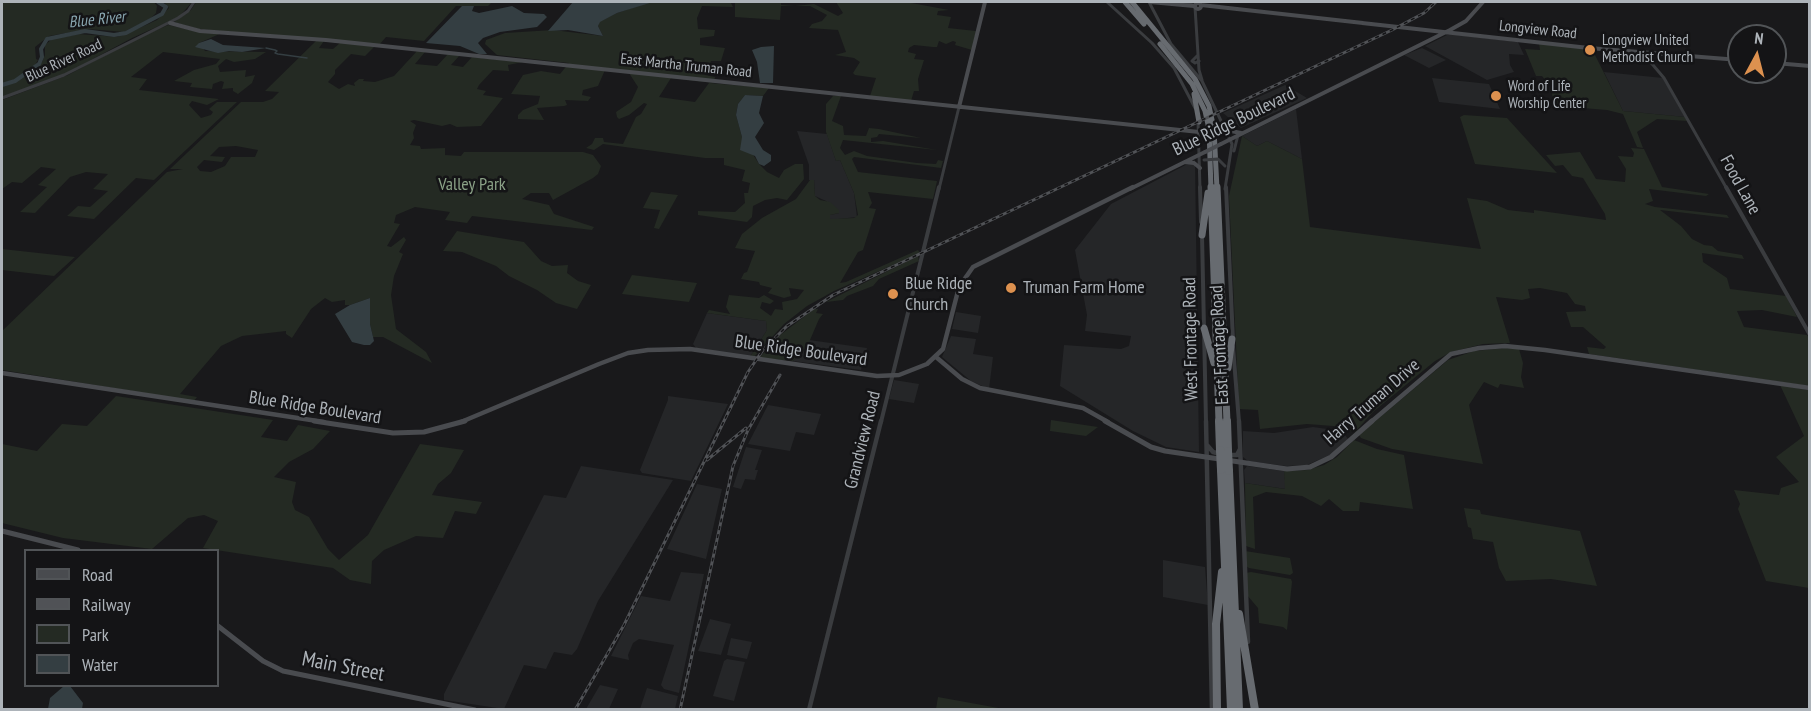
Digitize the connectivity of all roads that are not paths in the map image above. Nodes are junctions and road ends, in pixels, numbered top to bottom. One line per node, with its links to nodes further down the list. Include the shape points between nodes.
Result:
1 (194, 2): 11 (street, Blue River Road, via 186,13)
2 (986, 2): 27 (main road, Grandview Road)
3 (1107, 2): 28 (street, West Frontage Road, via 1174,68 1189,93)
4 (1125, 2): 24 (highway)
5 (1132, 2): 13 (highway)
6 (1143, 2): 7 (main road, Longview Road)
7 (1150, 2): 10 (main road, Longview Road); 17 (street, East Frontage Road)
8 (1160, 2): 10 (main road, Longview Road)
9 (1483, 2): 12 (main road, Blue Ridge Boulevard)
10 (1197, 4): 14 (main road, Longview Road); 19 (street)
11 (170, 22): 26 (street, Blue River Road, via 53,80); 27 (main road, East Martha Truman Road, via 200,31 326,40)
12 (1455, 28): 14 (main road, Blue Ridge Boulevard); 15 (main road)
13 (1154, 30): 17 (highway); 46 (highway, via 1195,79 1209,105 1214,129)
14 (1447, 32): 15 (main road, Longview Road); 16 (main road, Longview Road); 31 (main road, Blue Ridge Boulevard)
15 (1460, 33): 16 (main road, Longview Road)
16 (1478, 36): 18 (main road, Longview Road)
17 (1171, 44): 25 (street, East Frontage Road)
18 (1642, 52): 20 (main road, Longview Road); 41 (street, Food Lane, via 1664,78)
19 (1198, 54): 21 (street); 21 (street, via 1192,62)
20 (1727, 59)
21 (1199, 61): 25 (street)
22 (1787, 64): 23 (main road)
23 (1809, 66)
24 (1188, 78): 28 (highway); 38 (highway, via 1205,111)
25 (1202, 81): 29 (street, East Frontage Road)
26 (2, 98)
27 (959, 107): 30 (main road, East Martha Truman Road); 45 (street, Grandview Road)
28 (1198, 122): 30 (street, West Frontage Road)
29 (1226, 130): 31 (main road); 32 (street, East Frontage Road)
30 (1199, 132): 33 (street, West Frontage Road)
31 (1241, 134): 32 (main road, Blue Ridge Boulevard); 34 (street)
32 (1230, 140): 33 (main road, Blue Ridge Boulevard, bridge); 34 (street, East Frontage Road)
33 (1202, 153): 35 (main road, Blue Ridge Boulevard); 36 (street, West Frontage Road)
34 (1231, 157): 37 (street, East Frontage Road)
35 (1182, 162): 36 (main road); 43 (main road, Blue Ridge Boulevard, via 973,267 960,282 947,340)
36 (1200, 166): 37 (street, bridge, via 1204,160 1218,159); 39 (street, West Frontage Road)
37 (1228, 173): 42 (street, East Frontage Road, via 1225,204)
38 (1211, 179): 39 (highway); 46 (highway)
39 (1202, 236): 40 (street, West Frontage Road)
40 (1204, 328): 46 (highway); 48 (street, West Frontage Road)
41 (1809, 335)
42 (1232, 339): 46 (highway); 49 (street, East Frontage Road)
43 (936, 357): 45 (main road, Blue Ridge Boulevard, via 917,370); 50 (main road, Harry Truman Drive, via 962,379 980,388 1072,405 1093,412 1151,447)
44 (2, 373): 45 (main road, Blue Ridge Boulevard, via 393,434 455,425 599,364 648,350 690,349)
45 (892, 375): 59 (street, Grandview Road)
46 (1221, 377): 52 (highway, bridge)
47 (1809, 388): 51 (main road, Harry Truman Drive, via 1543,350 1479,348 1451,354 1323,462 1295,469)
48 (1207, 445): 49 (street, via 1213,452 1233,456); 50 (street, West Frontage Road)
49 (1240, 449): 51 (street, East Frontage Road)
50 (1206, 457): 51 (main road, Harry Truman Drive); 60 (street, West Frontage Road)
51 (1242, 462): 64 (street, East Frontage Road, via 1247,635)
52 (1225, 470): 55 (highway); 56 (highway)
53 (2, 531): 54 (main road)
54 (74, 549)
55 (1225, 555): 61 (highway, via 1216,612); 62 (highway)
56 (1234, 590): 63 (highway); 64 (highway)
57 (219, 627): 58 (main road, Main Street, via 263,661 283,671)
58 (475, 710)
59 (809, 710)
60 (1212, 710)
61 (1217, 710)
62 (1231, 710)
63 (1239, 710)
64 (1257, 710)

